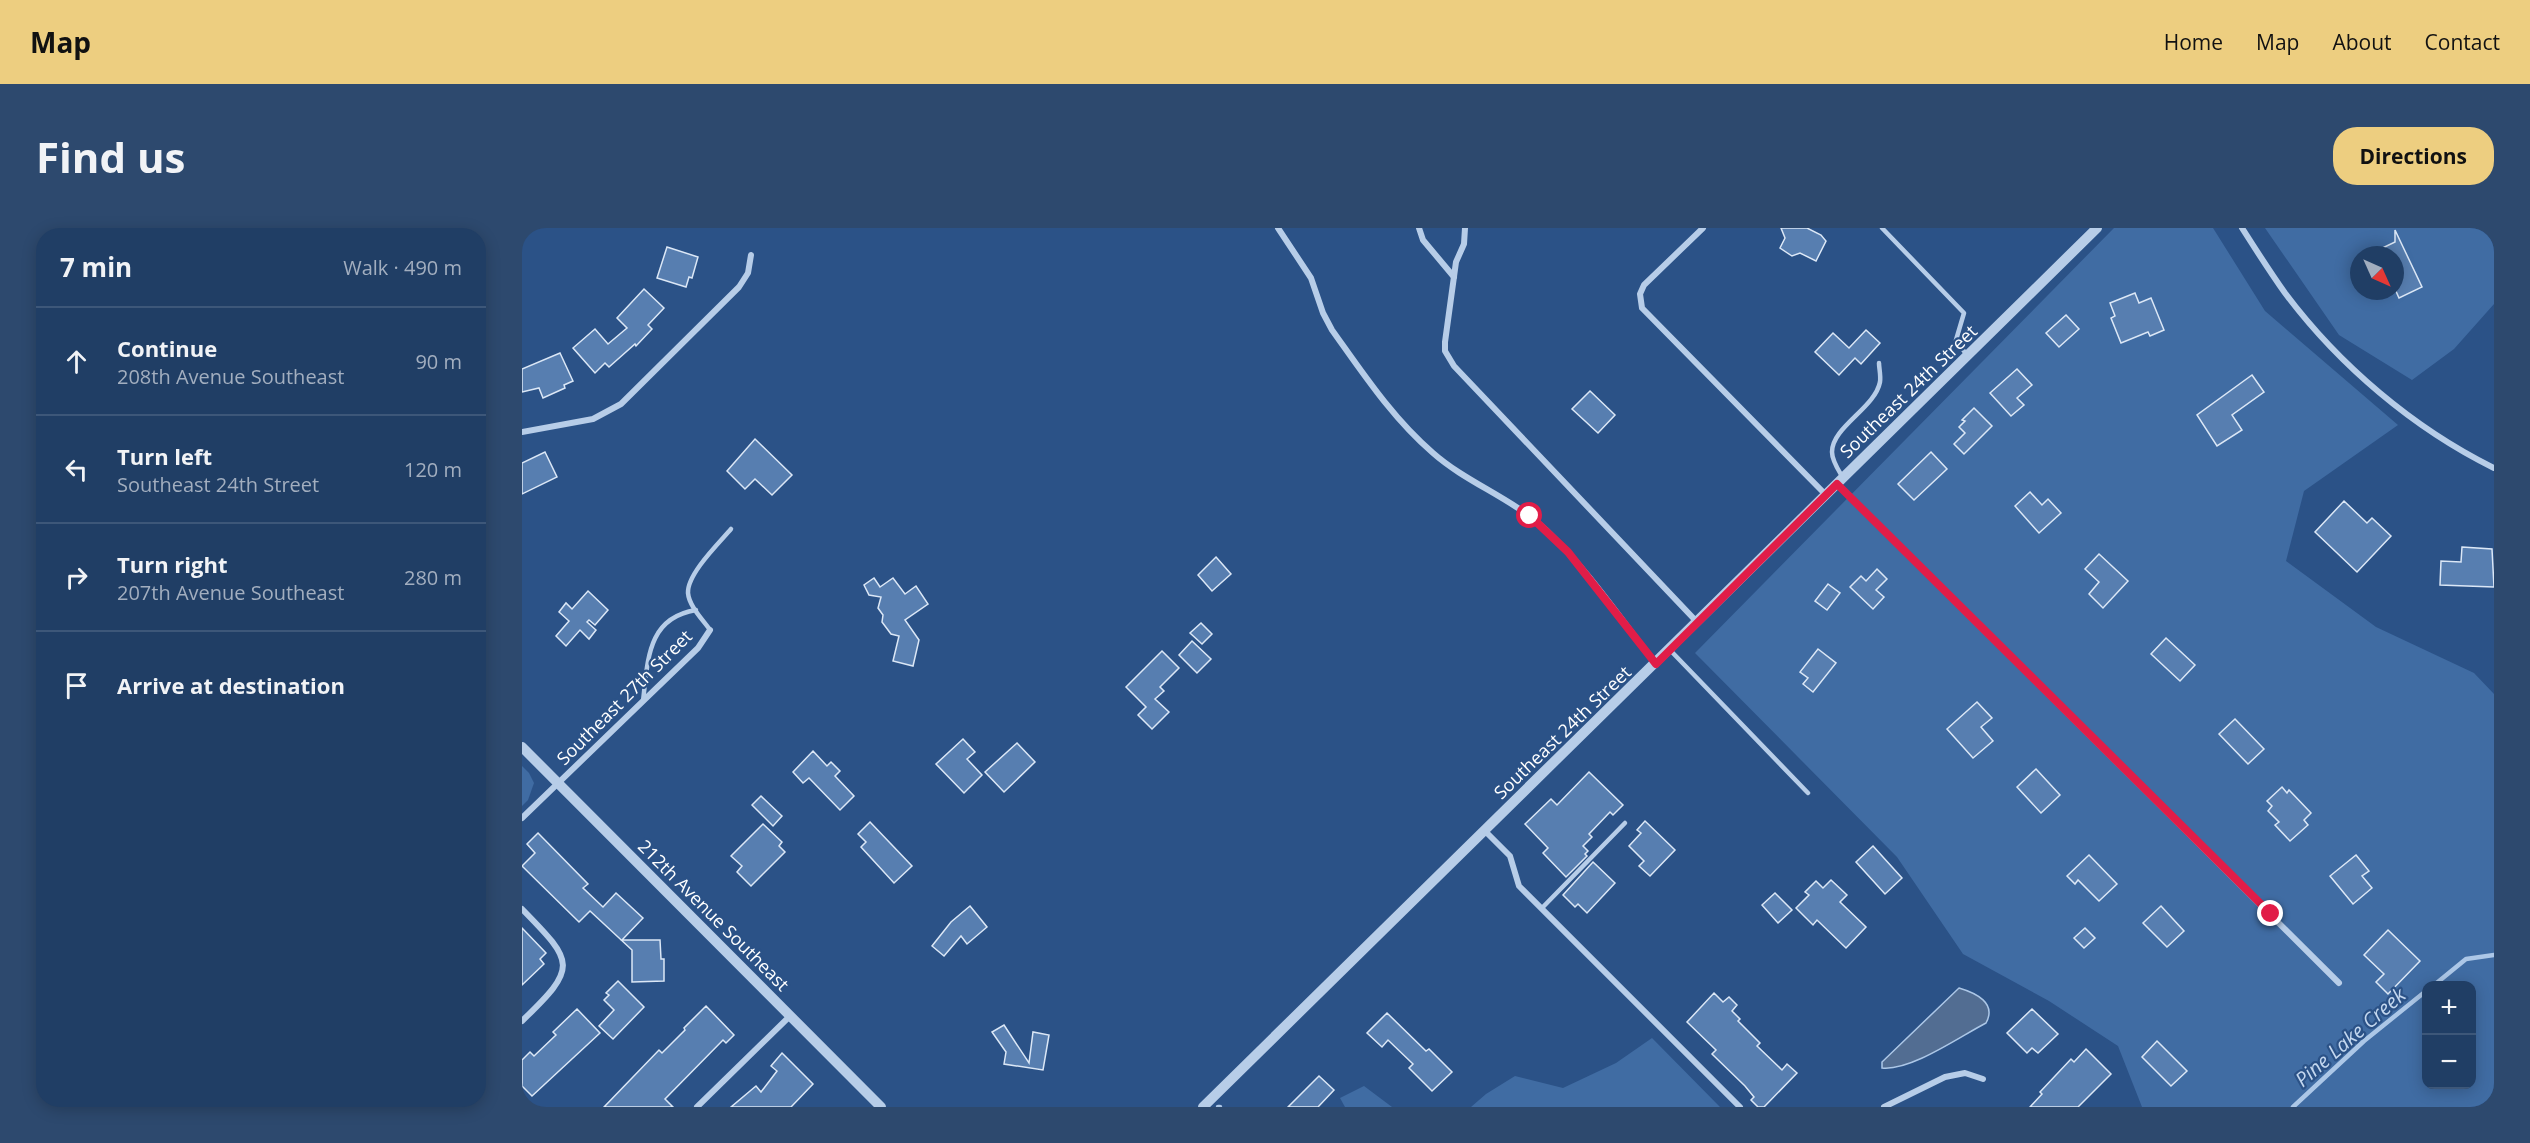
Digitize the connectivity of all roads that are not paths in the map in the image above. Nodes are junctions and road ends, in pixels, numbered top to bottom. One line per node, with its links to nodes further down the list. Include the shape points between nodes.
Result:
1 (1278, 228): 21 (street, via 1311,278 1332,330 1402,422 1432,453 1482,488 1512,503 1545,529 1582,569)
2 (1419, 228): 9 (street, via 1423,240)
3 (1465, 228): 9 (street)
4 (1703, 228): 15 (street, via 1644,285 1640,294 1642,308)
5 (1882, 228): 10 (lane, via 1964,314 1956,340)
6 (2097, 228): 10 (street, Southeast 24th Street)
7 (2242, 228): 13 (street, via 2300,312 2366,381 2443,439)
8 (752, 255): 12 (street, via 748,273 739,287 621,404 593,419)
9 (1454, 277): 18 (street, via 1445,351 1454,366)
10 (1968, 357): 14 (street, Southeast 24th Street)
11 (1879, 363): 14 (lane, via 1880,382 1874,394 1834,445 1832,452)
12 (522, 432)
13 (2494, 468)
14 (1840, 481): 15 (street, Southeast 24th Street); 31 (street)
15 (1826, 495): 18 (street, Southeast 24th Street)
16 (731, 530): 17 (lane, via 703,561 688,588)
17 (696, 610): 19 (lane); 22 (lane, via 678,613 663,623 651,648)
18 (1697, 623): 20 (street, Southeast 24th Street)
19 (710, 630): 22 (street, Southeast 27th Street, via 698,648)
20 (1670, 650): 21 (street, Southeast 24th Street); 25 (lane)
21 (1656, 664): 28 (street, Southeast 24th Street)
22 (643, 702): 24 (street, Southeast 27th Street)
23 (522, 747): 24 (street, 212th Avenue Southeast)
24 (558, 783): 26 (street, Southeast 27th Street); 32 (street, 212th Avenue Southeast)
25 (1808, 793)
26 (522, 818)
27 (1625, 823): 29 (lane)
28 (1485, 831): 29 (street, via 1510,856 1519,886); 37 (street, Southeast 24th Street)
29 (1542, 908): 38 (street)
30 (522, 909): 33 (street, via 552,939 563,970 554,990)
31 (2339, 983)
32 (791, 1015): 35 (street); 36 (street, 212th Avenue Southeast)
33 (522, 1021)
34 (1983, 1079): 39 (street, via 1965,1073 1945,1077)
35 (698, 1107)
36 (881, 1107)
37 (1203, 1107)
38 (1740, 1107)
39 (1884, 1107)

